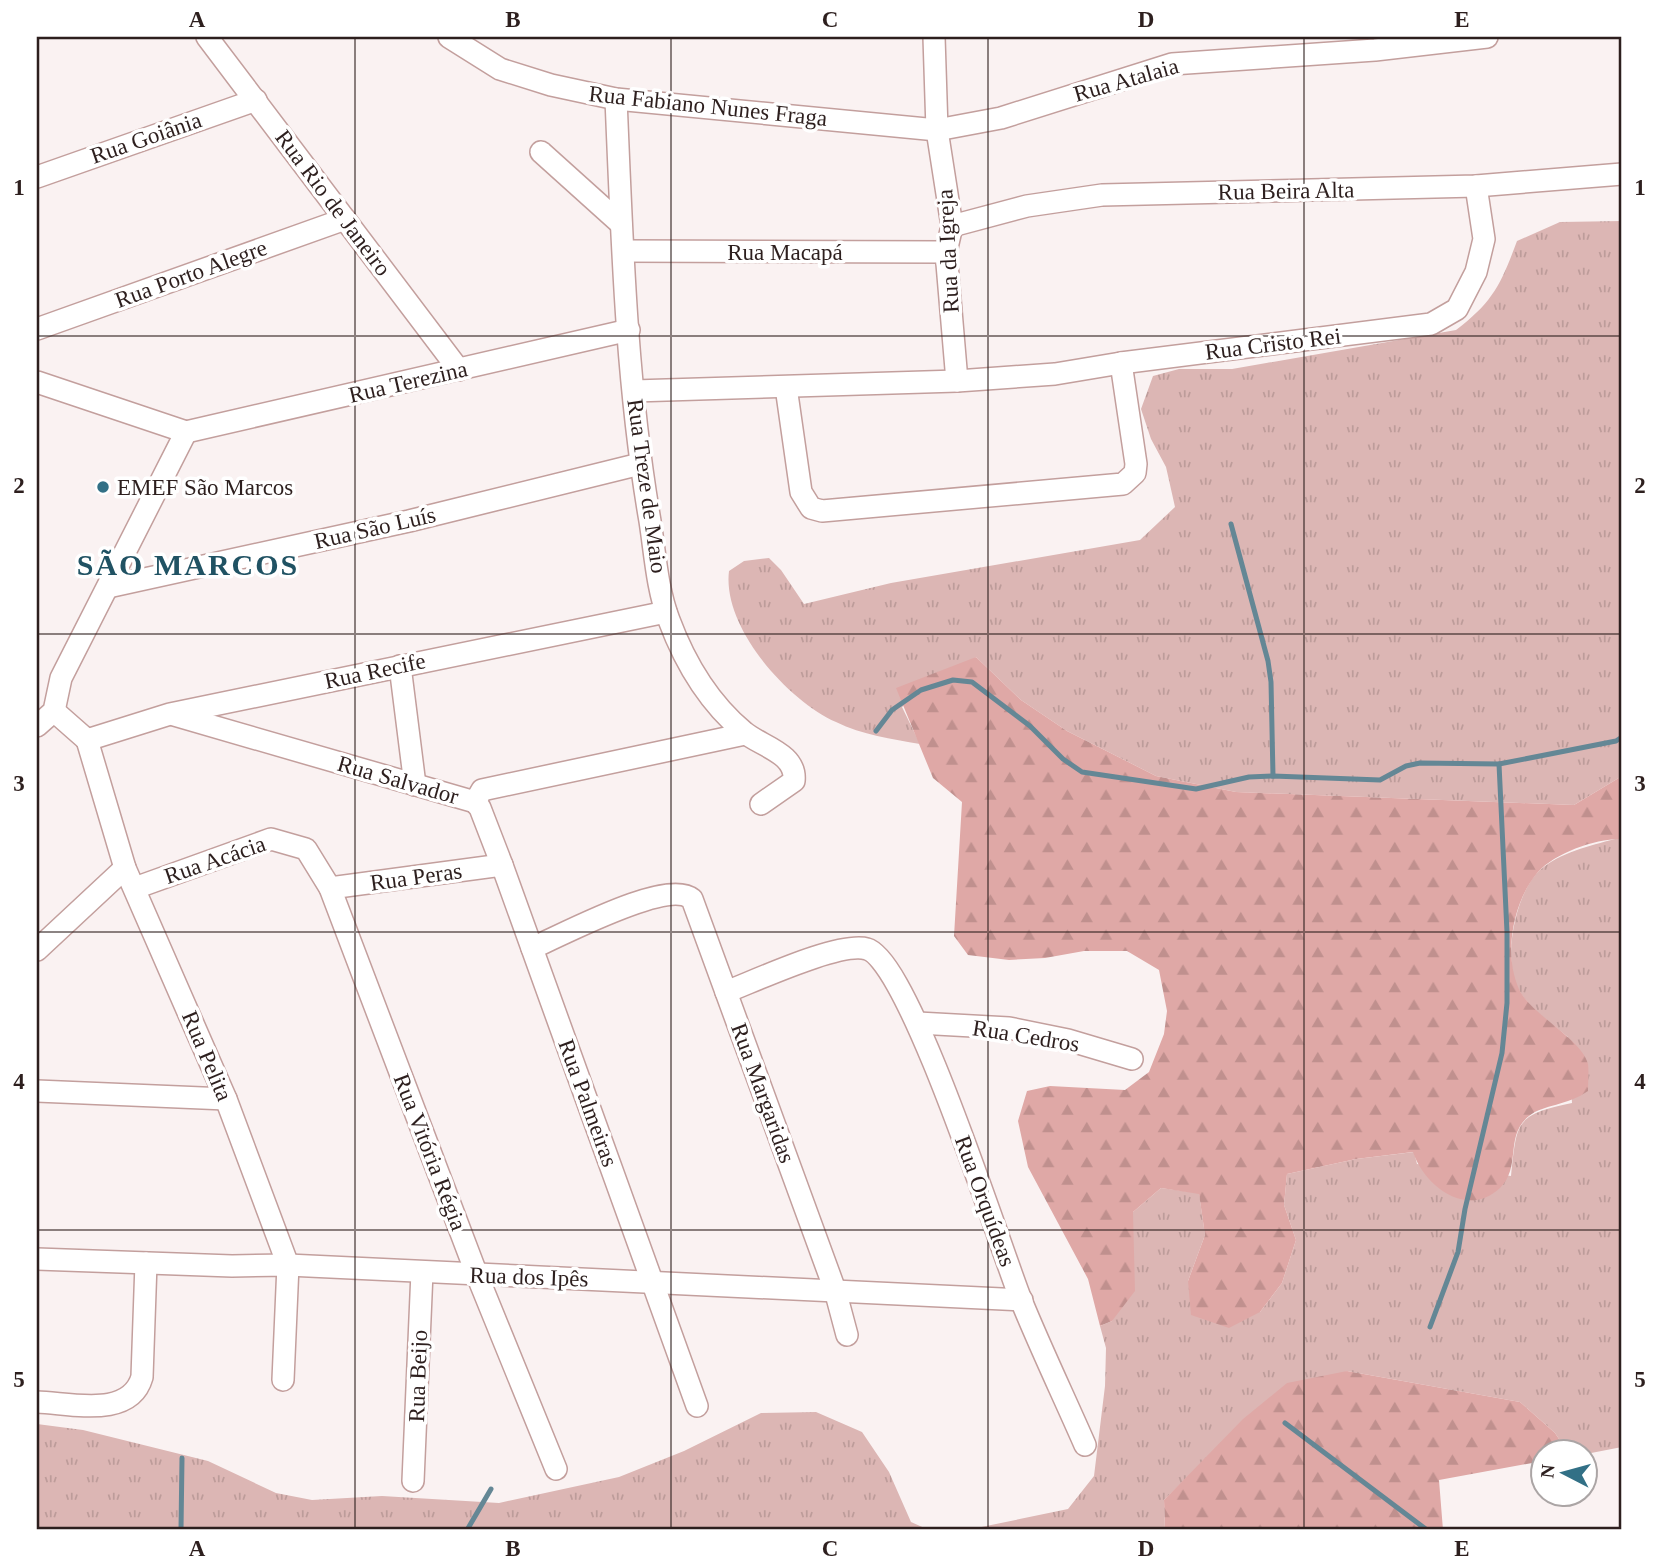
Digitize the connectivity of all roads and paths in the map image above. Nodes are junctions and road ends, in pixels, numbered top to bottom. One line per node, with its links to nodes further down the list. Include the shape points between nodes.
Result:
1 (207, 37): 6 (street, Rua Rio de Janeiro)
2 (449, 37): 5 (street, Rua Fabiano Nunes Fraga, via 500,69)
3 (934, 37): 7 (street, Rua da Igreja)
4 (1487, 37): 7 (street, Rua Atalaia, via 1172,64 1001,118)
5 (616, 99): 7 (street, Rua Fabiano Nunes Fraga); 13 (street, Rua Treze de Maio)
6 (256, 100): 10 (street, Rua Goiânia); 12 (street, Rua Rio de Janeiro)
7 (937, 130): 14 (street, Rua da Igreja)
8 (541, 152): 13 (street)
9 (1622, 174): 11 (street, Rua Beira Alta)
10 (37, 177)
11 (1476, 186): 14 (street, Rua Beira Alta, via 1102,195 1027,206); 19 (street, Rua Cristo Rei, via 1484,239 1476,272 1457,309 1431,324)
12 (345, 219): 17 (street, Rua Porto Alegre); 20 (street, Rua Rio de Janeiro)
13 (621, 224): 15 (street, Rua Treze de Maio)
14 (952, 226): 16 (street, Rua da Igreja)
15 (624, 251): 16 (street, Rua Macapá); 18 (street, Rua Treze de Maio)
16 (946, 252): 21 (street, Rua da Igreja)
17 (37, 329)
18 (629, 330): 20 (street, Rua Terezina); 24 (street, Rua Treze de Maio)
19 (1121, 363): 21 (street, Rua Cristo Rei, via 1055,374); 23 (street, via 1136,464 1135,473 1123,484 822,511 811,508 801,492)
20 (460, 370): 25 (street, Rua Terezina)
21 (957, 381): 23 (street, Rua Cristo Rei)
22 (37, 383): 25 (street)
23 (786, 387): 24 (street, Rua Cristo Rei)
24 (634, 391): 26 (street, Rua Treze de Maio)
25 (186, 432): 27 (street)
26 (640, 464): 27 (street, Rua São Luís, via 410,521); 28 (street, Rua Treze de Maio)
27 (108, 587): 30 (street, via 61,678)
28 (666, 612): 29 (street, Rua Recife); 33 (street, Rua Treze de Maio, via 694,676)
29 (400, 666): 31 (street, Rua Recife); 35 (street)
30 (54, 711): 32 (street); 34 (street)
31 (170, 714): 34 (street, Rua Recife); 35 (street, Rua Salvador)
32 (37, 726)
33 (745, 734): 36 (street, Rua Salvador, via 482,790); 37 (street, Rua Treze de Maio, via 781,755 794,771 794,781)
34 (87, 740): 40 (street, Rua Pelita)
35 (415, 785): 36 (street, Rua Salvador)
36 (475, 802): 39 (street, Rua Palmeiras)
37 (761, 804)
38 (295, 844): 41 (street, Rua Acácia, via 271,839); 42 (street, Rua Vitória Régia, via 313,857)
39 (502, 865): 42 (street, Rua Peras); 43 (street, Rua Palmeiras)
40 (125, 868): 41 (street, Rua Pelita); 44 (street)
41 (135, 888): 49 (street, Rua Pelita)
42 (330, 888): 54 (street, Rua Vitória Régia)
43 (532, 948): 45 (street, Rua Margaridas, via 645,899 677,893 692,899); 55 (street, Rua Palmeiras)
44 (37, 950)
45 (726, 992): 46 (street, Rua Orquídeas, via 806,961 867,948 883,958); 56 (street, Rua Margaridas)
46 (918, 1023): 47 (street, Rua Cedros, via 1009,1028); 57 (street, Rua Orquídeas)
47 (1132, 1059)
48 (37, 1091): 49 (street)
49 (226, 1099): 52 (street, Rua Pelita)
50 (37, 1259): 51 (street, Rua dos Ipês)
51 (146, 1263): 52 (street, Rua dos Ipês); 60 (street, via 138,1390 130,1398 104,1405)
52 (288, 1265): 53 (street, Rua dos Ipês); 59 (street, Rua Pelita)
53 (422, 1272): 54 (street, Rua dos Ipês); 64 (street, Rua Beijo)
54 (477, 1275): 55 (street, Rua dos Ipês); 63 (street, Rua Vitória Régia)
55 (652, 1282): 56 (street, Rua dos Ipês); 61 (street, Rua Palmeiras)
56 (835, 1290): 57 (street, Rua dos Ipês); 58 (street, Rua Margaridas)
57 (1022, 1300): 62 (street, Rua Orquídeas)
58 (847, 1335)
59 (283, 1380)
60 (37, 1402)
61 (697, 1406)
62 (1086, 1445)
63 (556, 1469)
64 (413, 1480)

